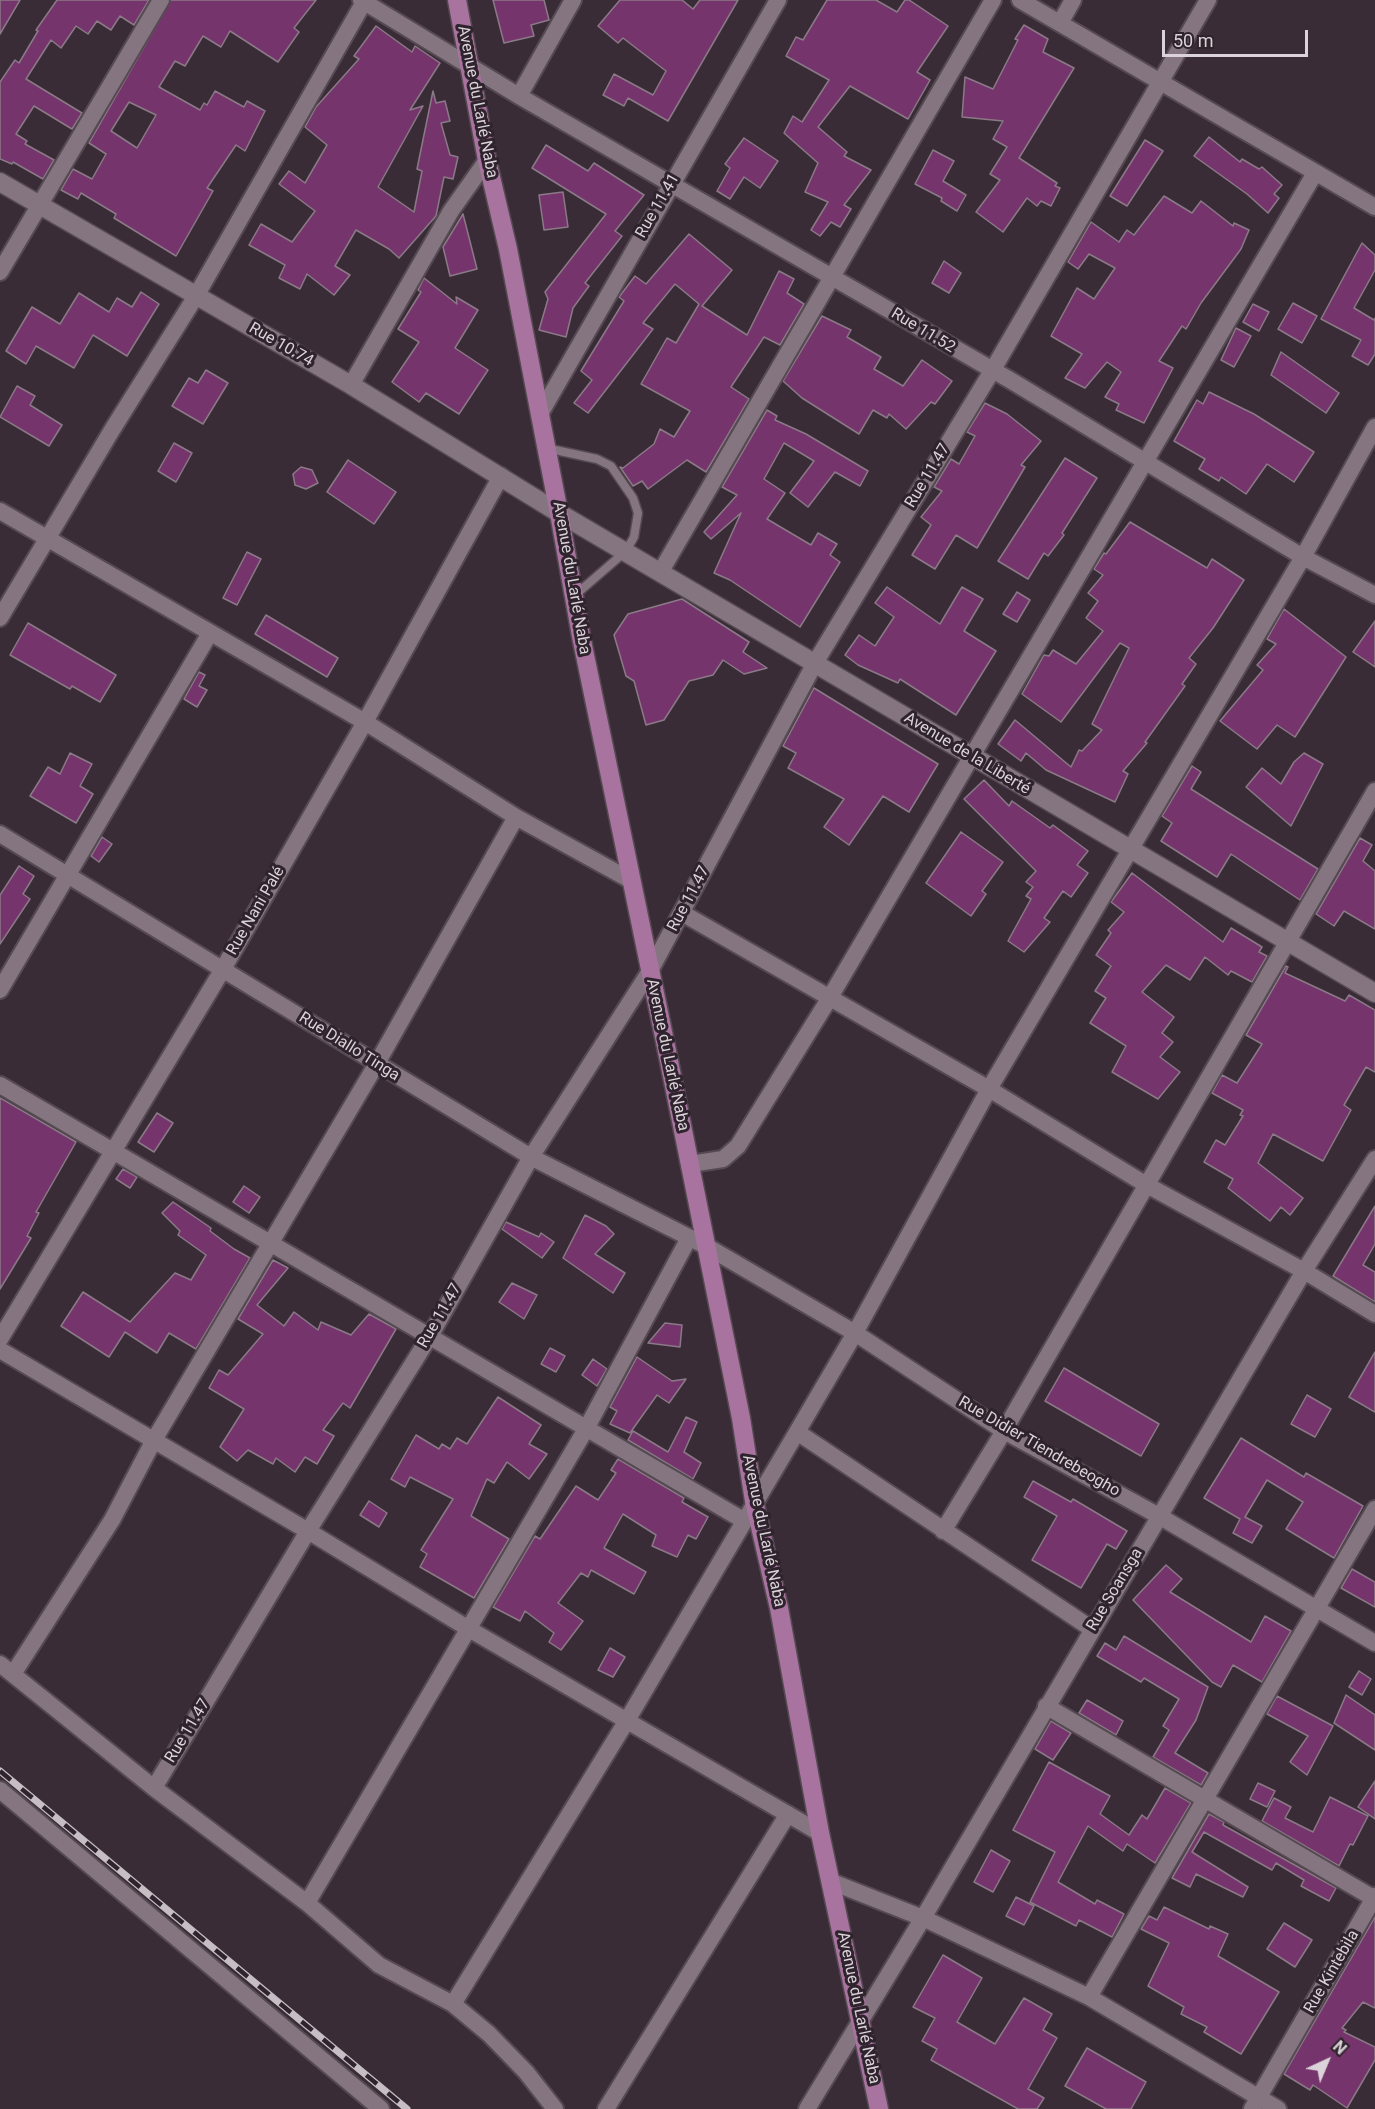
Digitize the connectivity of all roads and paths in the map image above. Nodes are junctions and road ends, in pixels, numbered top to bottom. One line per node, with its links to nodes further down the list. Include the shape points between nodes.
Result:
1 (161, 0): 18 (street)
2 (457, 0): 11 (main road, Avenue du Larlé Naba)
3 (573, 0): 13 (street)
4 (778, 0): 17 (street, Rue 11.41)
5 (993, 0): 21 (street)
6 (1020, 0): 10 (street)
7 (1073, 0): 10 (street)
8 (1208, 0): 12 (street, Rue 11.47)
9 (363, 1): 11 (street, Rue 11.52); 22 (street)
10 (1059, 23): 12 (street)
11 (471, 67): 13 (street, Rue 11.52); 14 (main road, Avenue du Larlé Naba)
12 (1160, 83): 15 (street); 23 (street, Rue 11.47)
13 (519, 96): 17 (street, Rue 11.52)
14 (487, 160): 24 (street, via 451,211); 25 (main road, Avenue du Larlé Naba)
15 (1315, 173): 19 (street); 28 (street)
16 (0, 182): 18 (main road, Rue 10.74)
17 (671, 183): 21 (street, Rue 11.52); 25 (street, Rue 11.41)
18 (40, 205): 20 (street); 22 (main road, Rue 10.74)
19 (1375, 207)
20 (0, 272)
21 (834, 278): 23 (street, Rue 11.52); 35 (street)
22 (196, 296): 24 (main road, Rue 10.74); 32 (street)
23 (992, 370): 28 (street, Rue 11.52); 40 (street, Rue 11.47)
24 (351, 385): 29 (main road, Rue 10.74)
25 (540, 414): 27 (main road, Avenue du Larlé Naba)
26 (1375, 427): 34 (street)
27 (546, 448): 31 (main road, Avenue du Larlé Naba); 33 (lane, via 597,459 616,471 638,513 634,537)
28 (1144, 462): 34 (street, Rue 11.52); 42 (street)
29 (501, 476): 31 (main road, Rue 10.74); 41 (street, Rue Nani Palé)
30 (0, 511): 32 (street)
31 (560, 513): 33 (main road, Avenue de la Liberté); 37 (main road, Avenue du Larlé Naba)
32 (46, 538): 38 (street); 39 (street)
33 (626, 551): 35 (main road, Avenue de la Liberté); 37 (lane)
34 (1303, 557): 36 (street, Rue 11.52); 46 (street)
35 (661, 571): 40 (main road, Avenue de la Liberté)
36 (1375, 595)
37 (574, 597): 48 (main road, Avenue du Larlé Naba)
38 (0, 618)
39 (210, 633): 41 (street); 47 (street)
40 (815, 663): 42 (main road, Avenue de la Liberté); 49 (street, Rue 11.47)
41 (365, 722): 44 (street); 51 (street, Rue Nani Palé)
42 (970, 757): 46 (main road, Avenue de la Liberté); 55 (street)
43 (1375, 791): 50 (street)
44 (516, 817): 48 (street); 56 (street)
45 (0, 834): 47 (street, Rue Diallo Tinga)
46 (1131, 851): 50 (main road, Avenue de la Liberté); 58 (street)
47 (68, 875): 51 (street, Rue Diallo Tinga); 53 (street)
48 (632, 881): 52 (main road, Avenue du Larlé Naba)
49 (682, 913): 52 (street, Rue 11.47); 55 (street)
50 (1288, 943): 54 (main road, Avenue de la Liberté); 63 (street)
51 (223, 969): 56 (street, Rue Diallo Tinga); 59 (street, Rue Nani Palé)
52 (650, 971): 60 (street, Rue 11.47); 62 (main road, Avenue du Larlé Naba)
53 (0, 990)
54 (1375, 993)
55 (829, 999): 58 (street); 62 (street, via 738,1146 723,1159)
56 (376, 1065): 60 (street, Rue Diallo Tinga); 65 (street)
57 (0, 1084): 59 (street)
58 (989, 1089): 63 (street); 69 (street)
59 (113, 1151): 65 (street); 71 (street, Rue Nani Palé)
60 (531, 1157): 64 (street, Rue Diallo Tinga); 70 (street, Rue 11.47)
61 (1375, 1159): 67 (street, Rue Soansga)
62 (690, 1164): 66 (main road, Avenue du Larlé Naba)
63 (1145, 1184): 67 (street); 74 (street)
64 (688, 1238): 66 (street, Rue Diallo Tinga); 73 (street)
65 (273, 1244): 70 (street); 76 (street)
66 (706, 1246): 69 (street, Rue Didier Tiendrebeogho); 77 (main road, Avenue du Larlé Naba)
67 (1304, 1271): 68 (street); 79 (street, Rue Soansga)
68 (1375, 1314)
69 (855, 1333): 74 (street, Rue Didier Tiendrebeogho); 75 (street)
70 (430, 1336): 73 (street); 81 (street, Rue 11.47)
71 (0, 1339)
72 (0, 1350): 76 (street)
73 (586, 1429): 80 (street); 84 (street)
74 (1004, 1431): 79 (street, Rue Didier Tiendrebeogho); 82 (street)
75 (797, 1432): 77 (street); 82 (street)
76 (154, 1440): 81 (street); 87 (street, via 112,1520)
77 (754, 1501): 80 (street); 94 (main road, Avenue du Larlé Naba, via 779,1608)
78 (1375, 1509): 83 (street)
79 (1159, 1516): 83 (street, Rue Didier Tiendrebeogho); 85 (street, Rue Soansga)
80 (743, 1520): 89 (street)
81 (308, 1531): 84 (street); 90 (street, Rue 11.47)
82 (943, 1531): 85 (street)
83 (1317, 1608): 86 (street, Rue Didier Tiendrebeogho); 92 (street)
84 (469, 1629): 89 (street); 97 (street)
85 (1092, 1629): 88 (street, Rue Soansga)
86 (1375, 1643)
87 (7, 1669): 90 (street)
88 (1046, 1706): 92 (street); 98 (street, Rue Soansga)
89 (626, 1722): 93 (street); 100 (street)
90 (154, 1788): 97 (street)
91 (0, 1790): 103 (street)
92 (1206, 1797): 96 (street); 99 (street)
93 (788, 1815): 94 (street); 105 (street)
94 (820, 1833): 95 (main road, Avenue du Larlé Naba)
95 (831, 1882): 98 (street); 101 (main road, Avenue du Larlé Naba)
96 (1375, 1898): 102 (street, Rue Kintebila)
97 (307, 1903): 100 (street, via 379,1965)
98 (923, 1918): 99 (street); 101 (street, Rue Soansga)
99 (1089, 1997): 102 (street)
100 (453, 2004): 104 (street, via 526,2072)
101 (860, 2024): 106 (street, Rue Soansga); 107 (main road, Avenue du Larlé Naba)
102 (1255, 2103): 108 (street)
103 (381, 2109)
104 (555, 2109)
105 (606, 2109)
106 (807, 2109)
107 (879, 2109)
108 (1278, 2109)

